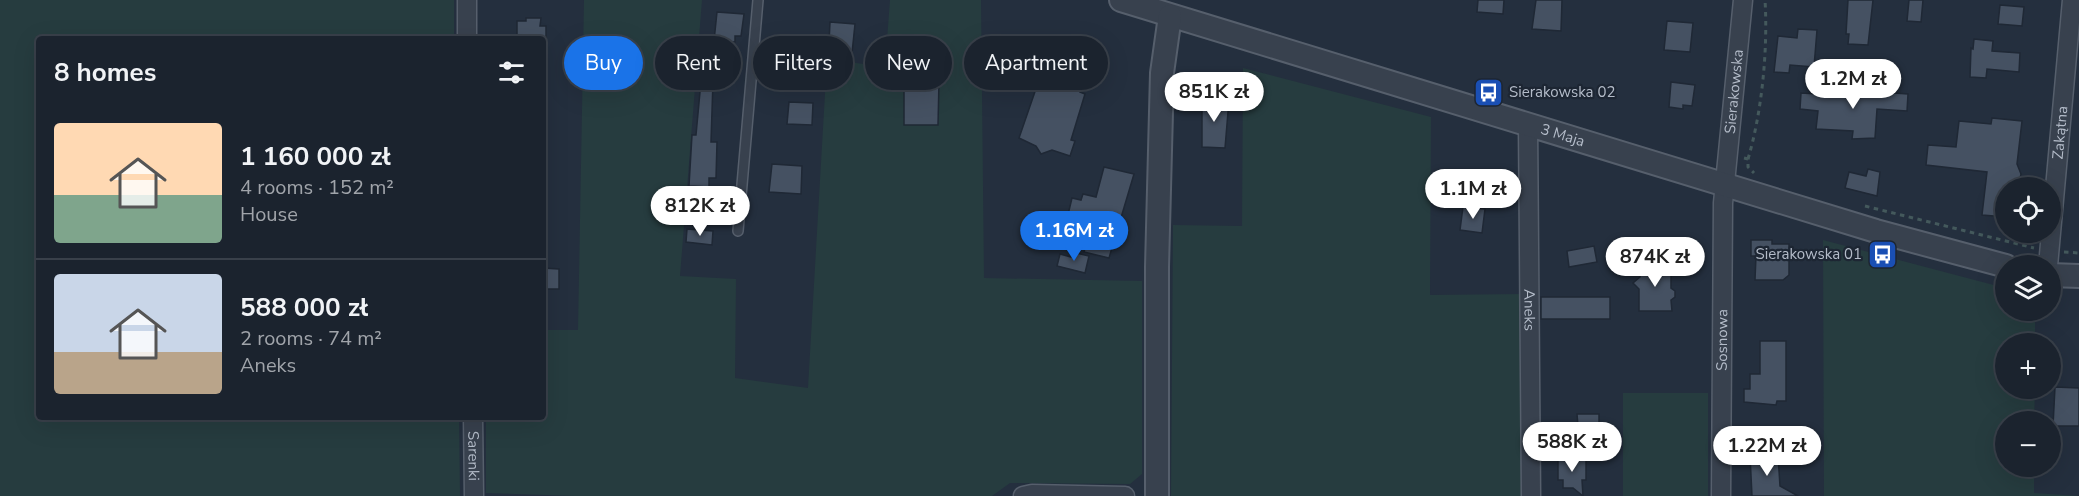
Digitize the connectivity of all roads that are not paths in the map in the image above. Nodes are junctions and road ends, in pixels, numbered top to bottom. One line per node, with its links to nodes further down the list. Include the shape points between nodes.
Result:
1 (467, 0): 7 (street)
2 (758, 0): 10 (lane)
3 (1120, 0): 6 (street, 3 Maja)
4 (1743, 0): 9 (street, Sierakowska)
5 (2072, 0): 11 (street, Zakątna)
6 (1170, 16): 8 (street, 3 Maja); 19 (street, via 1162,73)
7 (467, 36)
8 (1528, 124): 9 (street, 3 Maja); 20 (street, Aneks)
9 (1726, 183): 12 (street, 3 Maja, via 1876,231); 21 (street, Sosnowa)
10 (738, 231)
11 (2049, 255)
12 (1995, 263)
13 (2061, 275): 14 (street)
14 (2079, 276)
15 (472, 420): 16 (street, Sarenki)
16 (474, 496)
17 (1023, 496): 18 (street)
18 (1125, 496)
19 (1157, 496)
20 (1531, 496)
21 (1721, 496)

